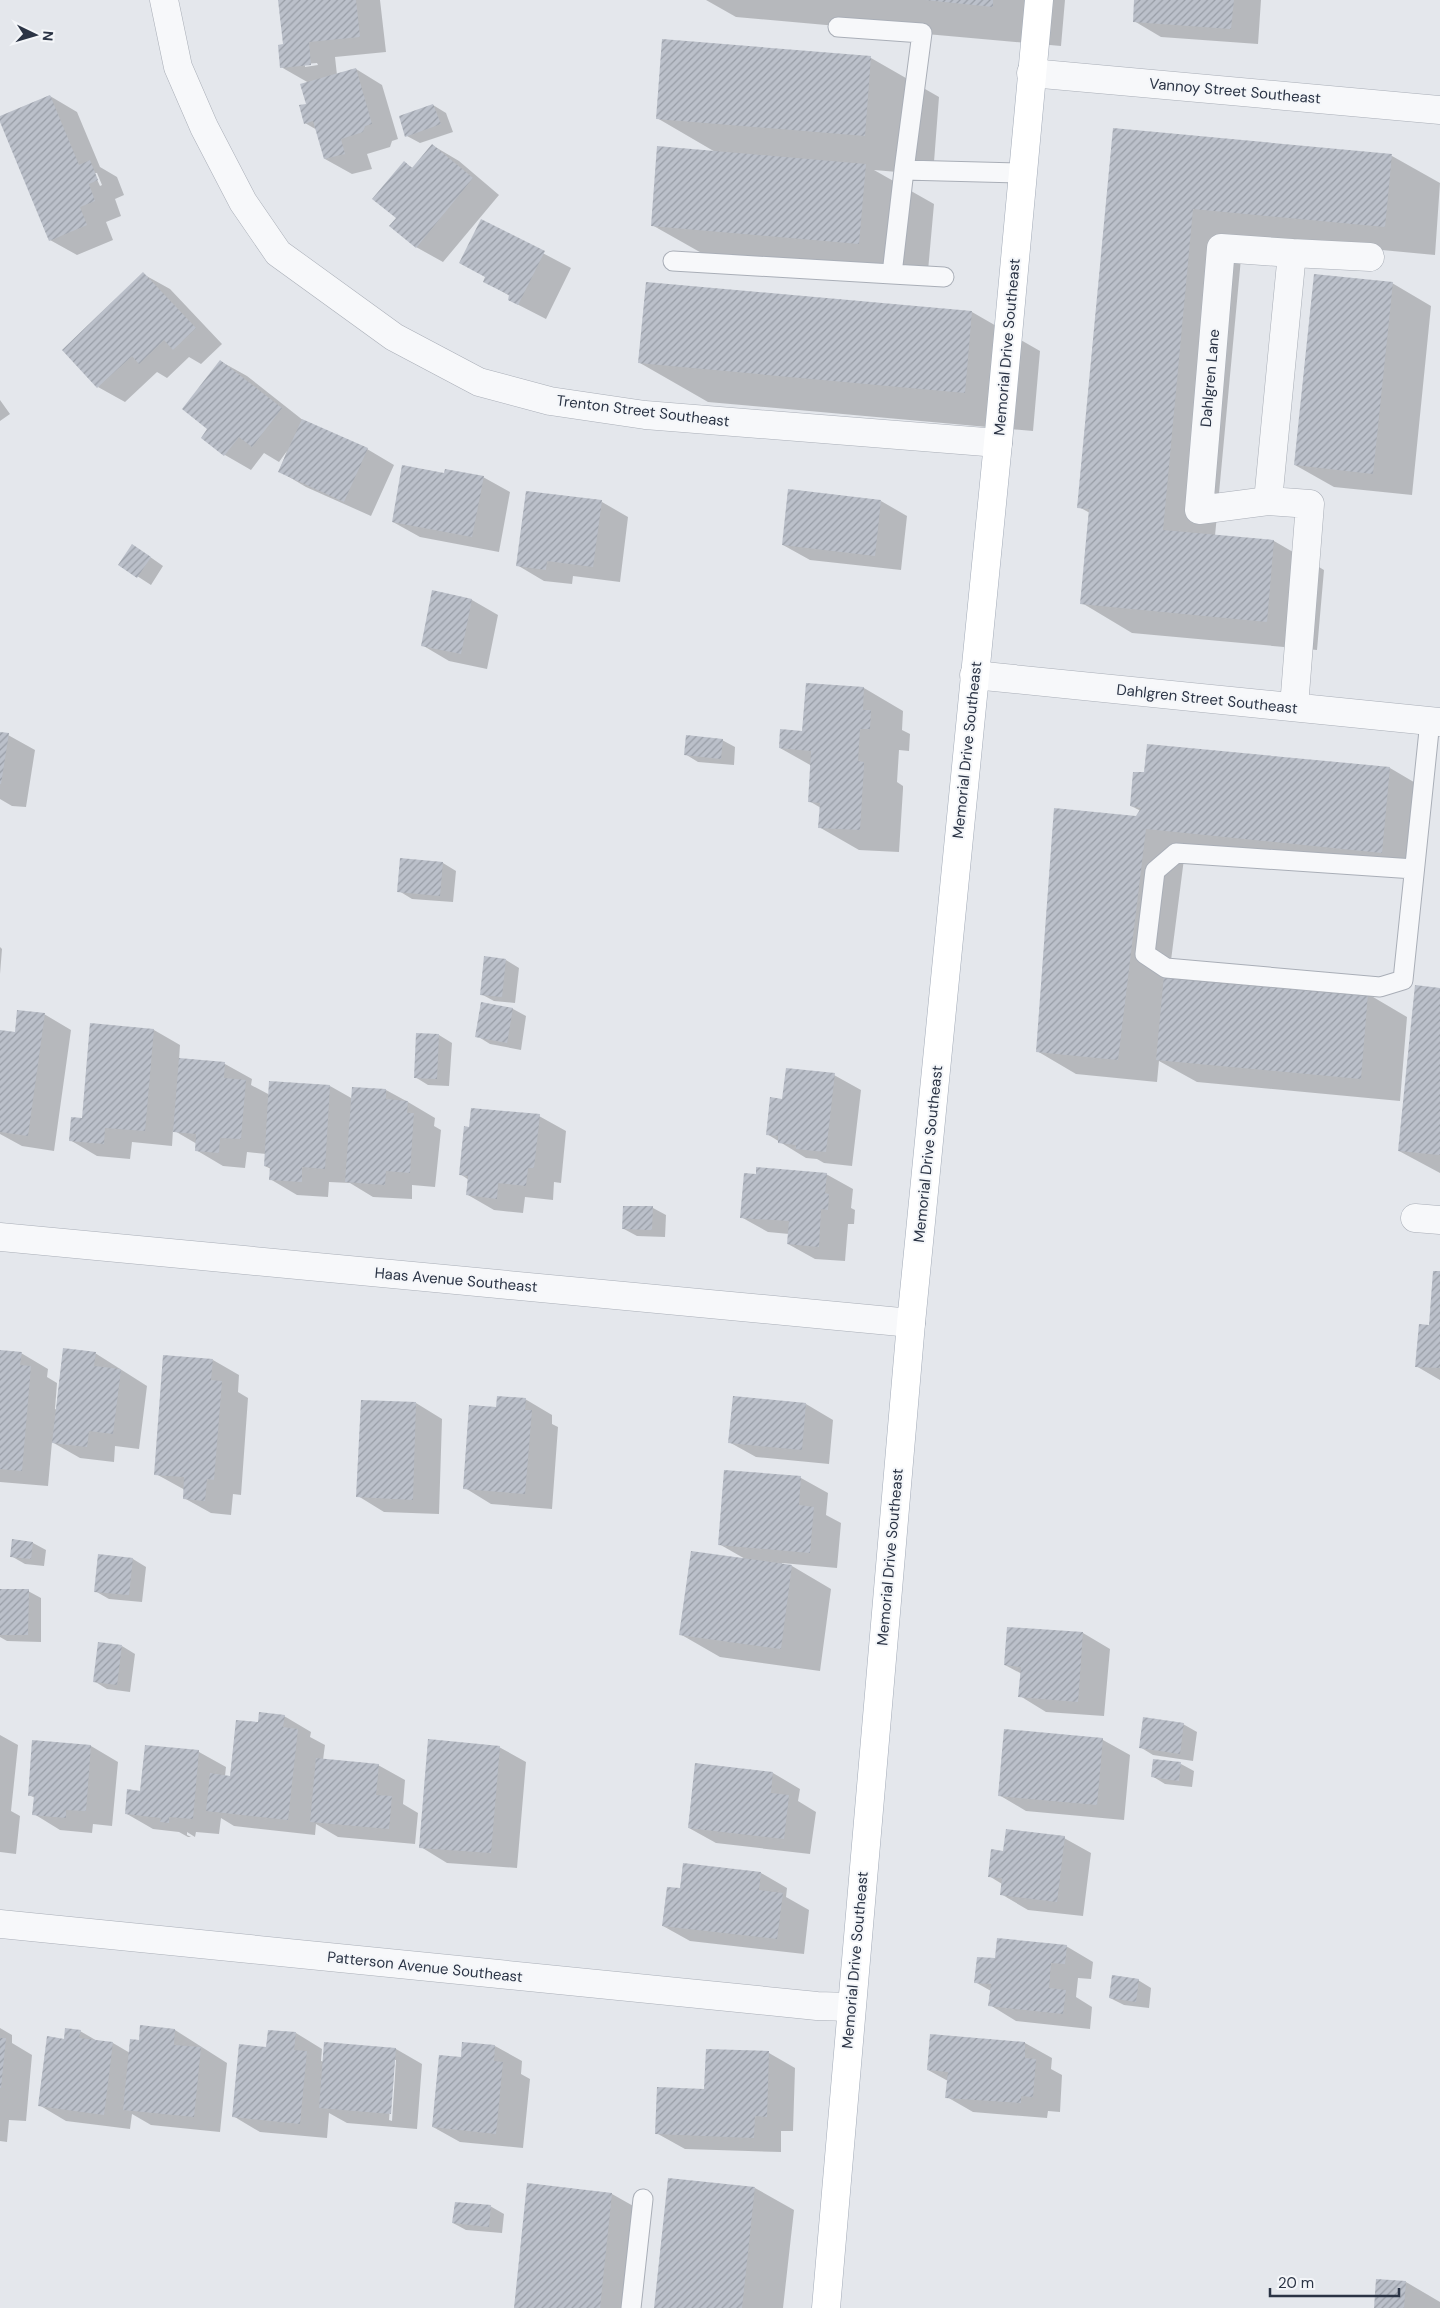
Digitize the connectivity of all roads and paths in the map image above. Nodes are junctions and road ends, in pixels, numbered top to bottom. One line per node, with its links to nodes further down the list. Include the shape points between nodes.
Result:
1 (164, 0): 13 (street, Trenton Street Southeast, via 178,67 204,128 243,202 278,253 394,337 479,382 550,401 644,415)
2 (1039, 0): 4 (main road, Memorial Drive Southeast)
3 (838, 27): 6 (lane, via 922,33)
4 (1031, 73): 5 (street, Vannoy Street Southeast); 7 (main road, Memorial Drive Southeast)
5 (1440, 110)
6 (904, 170): 7 (lane); 11 (lane)
7 (1022, 173): 13 (main road, Memorial Drive Southeast)
8 (1292, 253): 9 (street, Dahlgren Lane); 14 (street); 14 (street, Dahlgren Lane, via 1221,248 1199,510)
9 (1370, 257)
10 (673, 261): 11 (lane)
11 (892, 274): 12 (lane)
12 (944, 277)
13 (998, 443): 15 (main road, Memorial Drive Southeast)
14 (1268, 501): 16 (street, Dahlgren Lane, via 1310,504)
15 (974, 675): 16 (street, Dahlgren Street Southeast); 20 (main road, Memorial Drive Southeast)
16 (1294, 708): 17 (street, Dahlgren Street Southeast)
17 (1435, 722): 18 (lane)
18 (1414, 869): 18 (lane, via 1403,980 1380,987 1166,968 1145,954 1155,871 1176,853)
19 (0, 1237): 20 (street, Haas Avenue Southeast)
20 (911, 1323): 22 (main road, Memorial Drive Southeast)
21 (0, 1924): 22 (street, Patterson Avenue Southeast)
22 (851, 2007): 25 (main road, Memorial Drive Southeast)
23 (643, 2200): 24 (lane)
24 (631, 2308)
25 (826, 2308)

